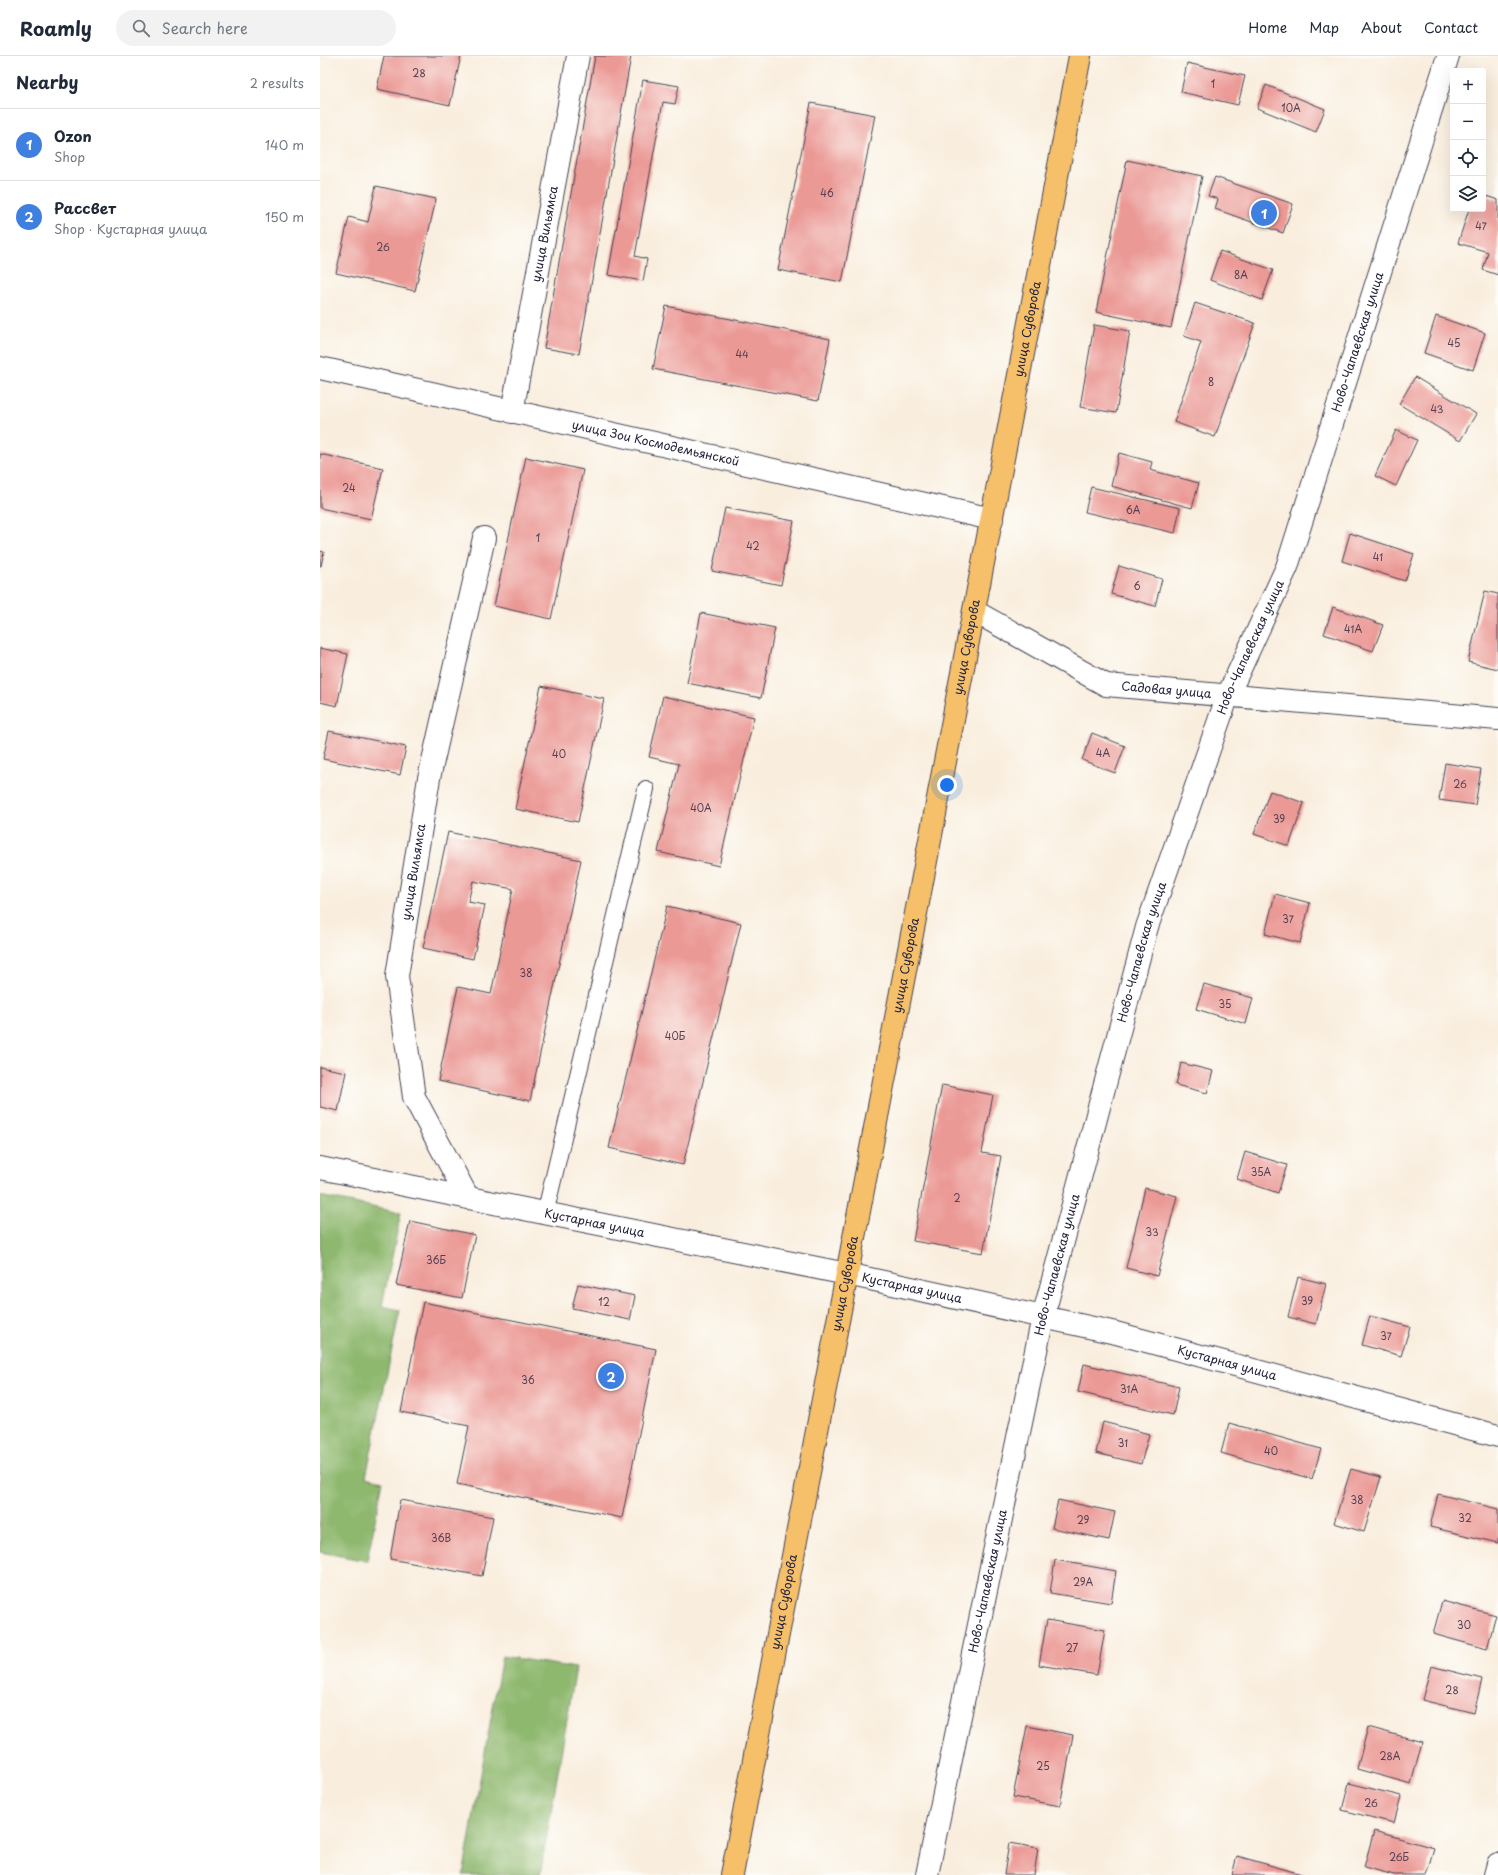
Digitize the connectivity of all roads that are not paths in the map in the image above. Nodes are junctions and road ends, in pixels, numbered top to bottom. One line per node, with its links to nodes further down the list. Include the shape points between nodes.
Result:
1 (578, 56): 5 (street, улица Вильямса)
2 (1080, 56): 6 (main road, улица Суворова)
3 (1448, 56): 9 (street, Ново-Чапаевская улица, via 1287,567)
4 (320, 368): 5 (street, улица Зои Космодемьянской)
5 (512, 412): 6 (street, улица Зои Космодемьянской)
6 (992, 519): 8 (main road, улица Суворова)
7 (484, 538): 13 (street, улица Вильямса, via 430,778 397,976 414,1096)
8 (974, 611): 9 (street, Садовая улица, via 1106,684); 15 (main road, улица Суворова)
9 (1228, 695): 10 (street, Садовая улица); 16 (street, Ново-Чапаевская улица, via 1147,927)
10 (1498, 719)
11 (646, 789): 14 (lane)
12 (320, 1168): 13 (street, Кустарная улица)
13 (468, 1198): 14 (street, Кустарная улица)
14 (545, 1214): 15 (street, Кустарная улица)
15 (847, 1274): 16 (street, Кустарная улица); 19 (main road, улица Суворова)
16 (1043, 1317): 17 (street, Кустарная улица, via 1116,1334); 20 (street, Ново-Чапаевская улица)
17 (1498, 1436)
18 (1498, 1864): 21 (street)
19 (732, 1875)
20 (927, 1875)
21 (1495, 1875)

